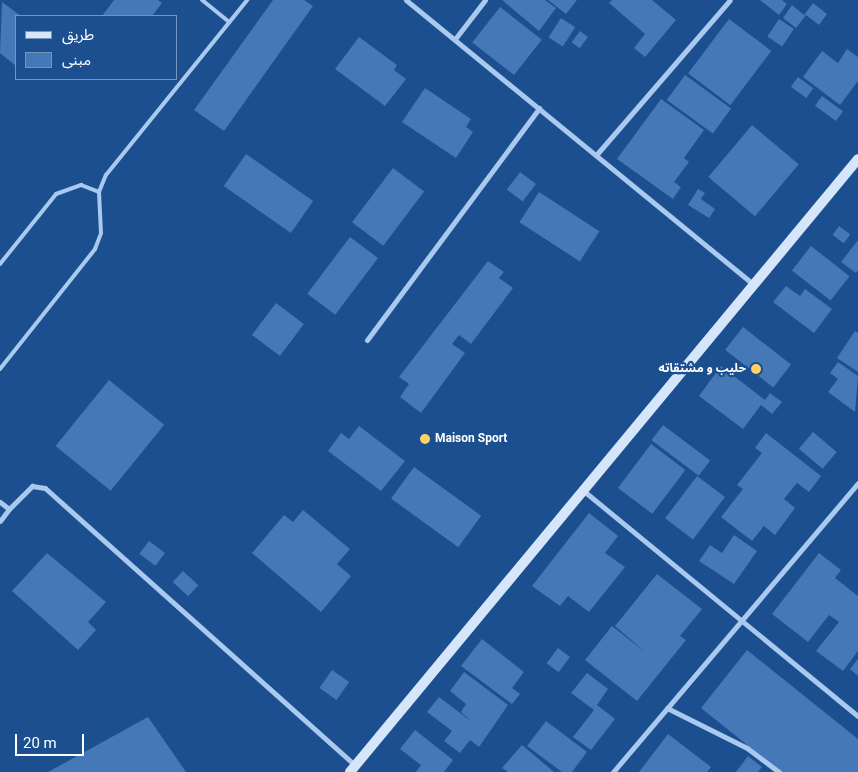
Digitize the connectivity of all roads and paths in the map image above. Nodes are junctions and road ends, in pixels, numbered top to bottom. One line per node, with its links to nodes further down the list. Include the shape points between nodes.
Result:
1 (202, 0): 6 (lane)
2 (247, 0): 6 (lane)
3 (406, 0): 7 (street)
4 (485, 0): 7 (street)
5 (730, 0): 9 (street)
6 (229, 22): 11 (lane, via 106,176)
7 (455, 39): 8 (street)
8 (539, 108): 9 (street); 14 (street)
9 (597, 154): 13 (street)
10 (858, 159): 13 (main road)
11 (99, 192): 12 (lane, via 81,186 56,194); 15 (lane, via 101,233 95,249)
12 (0, 264)
13 (755, 286): 17 (main road)
14 (368, 340)
15 (0, 369)
16 (858, 483): 21 (street)
17 (585, 492): 21 (street); 24 (main road)
18 (0, 502): 19 (street)
19 (9, 510): 20 (street); 24 (street, via 32,486 45,488)
20 (0, 521)
21 (741, 621): 22 (street); 23 (street)
22 (667, 708): 25 (street); 26 (street, via 747,748)
23 (858, 716)
24 (353, 768)
25 (613, 772)
26 (779, 772)

